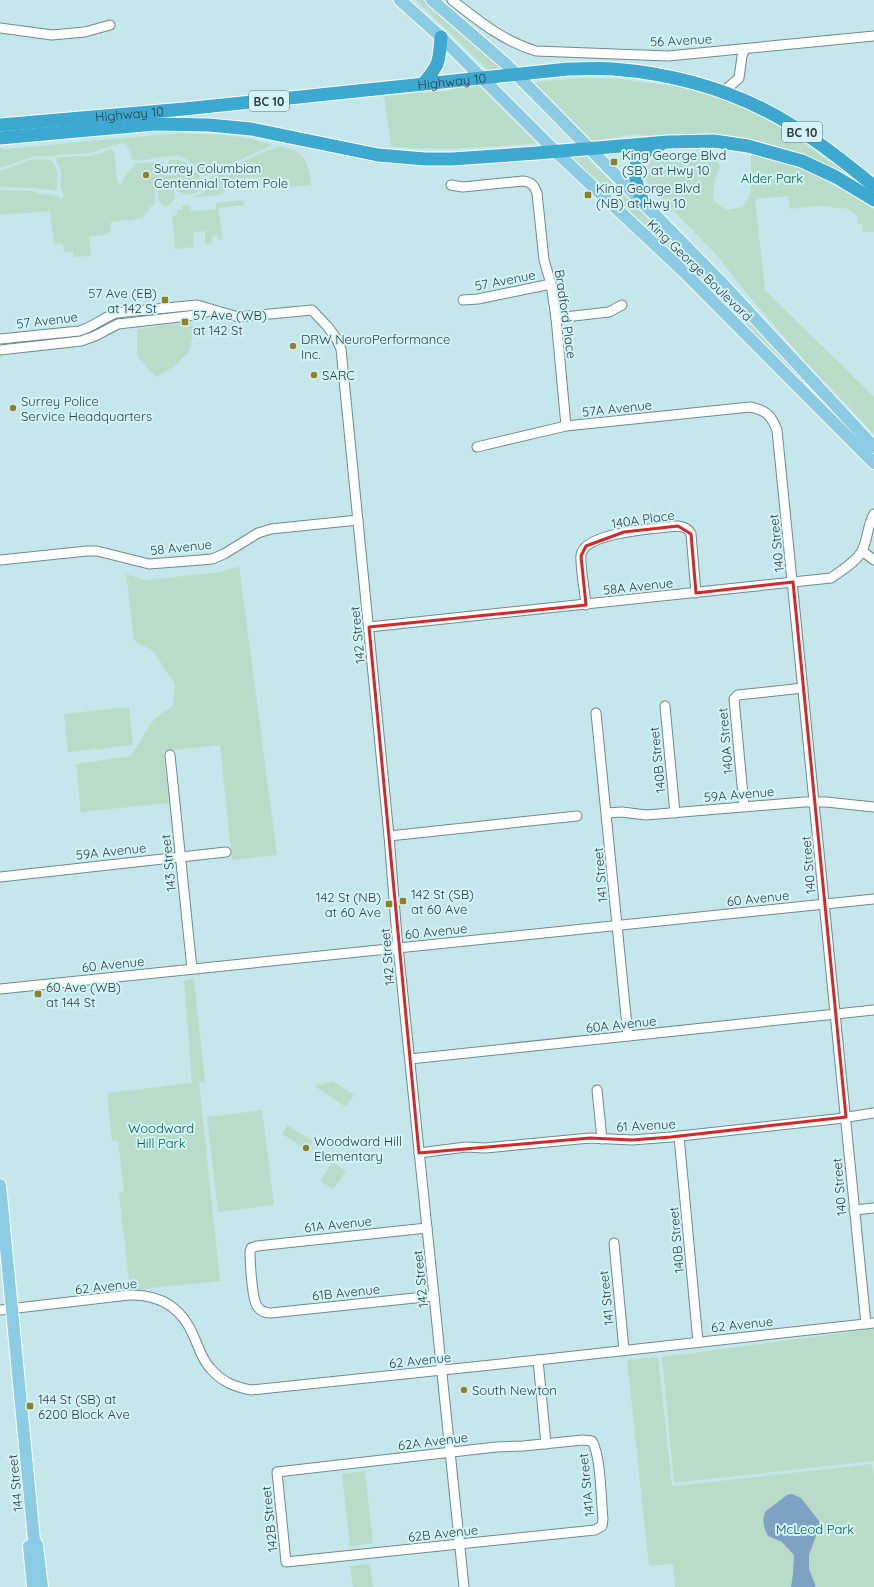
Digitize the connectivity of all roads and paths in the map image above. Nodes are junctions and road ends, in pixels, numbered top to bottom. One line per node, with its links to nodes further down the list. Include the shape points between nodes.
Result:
1 (400, 0): 7 (main road, King George Boulevard)
2 (432, 0): 9 (main road, King George Boulevard)
3 (452, 0): 8 (street, 56 Avenue, via 494,31 519,46 536,51 668,56)
4 (110, 25): 5 (street, via 85,32 52,35)
5 (0, 28)
6 (874, 36): 8 (street, 56 Avenue)
7 (441, 37): 10 (main road, King George Boulevard); 11 (highway, via 439,62)
8 (745, 49): 12 (street, via 739,78)
9 (515, 74): 10 (highway, Highway 10 / BC 10); 12 (highway, Highway 10 / BC 10, via 568,69 612,69 653,73); 16 (main road, King George Boulevard)
10 (482, 77): 11 (highway, Highway 10 / BC 10); 17 (main road, King George Boulevard)
11 (423, 84): 13 (highway, Highway 10 / BC 10)
12 (723, 92): 19 (highway, Highway 10 / BC 10, via 794,126)
13 (0, 125)
14 (0, 138): 17 (highway, Highway 10 / BC 10, via 155,124 209,124 251,129 399,157 452,159)
15 (668, 142): 16 (highway, Highway 10 / BC 10); 20 (highway, Highway 10 / BC 10, via 714,141 764,150 802,161 836,177); 21 (highway, via 643,154 636,165 634,175)
16 (589, 148): 17 (highway, Highway 10 / BC 10); 21 (main road, King George Boulevard)
17 (555, 152): 34 (main road, King George Boulevard, via 682,270)
18 (452, 185): 22 (street, Bradford Place, via 463,187 523,181 532,184 537,193 544,260)
19 (874, 186)
20 (874, 200)
21 (643, 202): 33 (main road, King George Boulevard)
22 (551, 284): 23 (street, 57 Avenue); 27 (street, Bradford Place)
23 (464, 300)
24 (622, 305): 27 (street, via 610,312)
25 (212, 310): 26 (street, 57 Avenue, via 238,317); 28 (street, 57 Avenue, via 197,304 126,312 107,317 80,331); 29 (street, 57 Avenue, via 197,315 118,324 81,341)
26 (312, 310): 36 (street, 142 Street, via 328,327 341,349)
27 (556, 318): 31 (street, Bradford Place)
28 (0, 339)
29 (0, 350)
30 (761, 409): 31 (street, 57A Avenue, via 750,407); 40 (street, 140 Street, via 770,417 777,430)
31 (566, 426): 32 (street, 57A Avenue)
32 (477, 447)
33 (874, 447)
34 (874, 463)
35 (874, 514): 37 (street, 58A Avenue)
36 (358, 520): 38 (street, 58 Avenue, via 271,529 258,533 224,554 201,560 149,564 93,551); 43 (street, 142 Street)
37 (862, 551): 39 (street); 40 (street, 58A Avenue, via 848,566 831,578)
38 (0, 560)
39 (874, 560)
40 (793, 582): 41 (street, 58A Avenue); 44 (street, 140 Street)
41 (696, 593): 42 (street, 58A Avenue); 42 (street, 140A Place, via 691,534 688,529 678,526 624,532 590,542 581,556)
42 (586, 605): 43 (street, 58A Avenue)
43 (369, 627): 54 (street, 142 Street)
44 (803, 688): 48 (street, 140 Street); 49 (street, 140A Street, via 735,697)
45 (665, 706): 51 (street, 140B Street)
46 (596, 713): 52 (street, 141 Street)
47 (170, 755): 56 (street, 143 Street)
48 (815, 802): 49 (street, 59A Avenue); 50 (street, 59A Avenue); 59 (street, 140 Street)
49 (744, 806): 51 (street, 59A Avenue)
50 (874, 807)
51 (675, 812): 52 (street, 59A Avenue, via 646,815)
52 (607, 813): 60 (street, 141 Street)
53 (577, 816): 54 (street)
54 (389, 836): 61 (street, 142 Street)
55 (226, 852): 56 (street, 59A Avenue)
56 (180, 857): 57 (street, 59A Avenue); 62 (street, 143 Street)
57 (0, 877)
58 (874, 899): 59 (street, 60 Avenue)
59 (825, 904): 60 (street, 60 Avenue); 65 (street, 140 Street)
60 (618, 925): 61 (street, 60 Avenue); 66 (street, 141 Street)
61 (399, 948): 62 (street, 60 Avenue); 67 (street, 142 Street)
62 (192, 969): 63 (street, 60 Avenue)
63 (0, 989)
64 (874, 1010): 65 (street, 60A Avenue)
65 (835, 1014): 66 (street, 60A Avenue); 70 (street, 140 Street)
66 (628, 1036): 67 (street, 60A Avenue)
67 (410, 1059): 73 (street, 142 Street)
68 (597, 1090): 72 (street)
69 (874, 1113): 70 (street, 61 Avenue)
70 (846, 1117): 71 (street, 61 Avenue); 76 (street, 140 Street)
71 (679, 1136): 72 (street, 61 Avenue, via 632,1140); 84 (street, 140B Street)
72 (602, 1139): 73 (street, 61 Avenue, via 485,1148 466,1147)
73 (419, 1153): 77 (street, 142 Street)
74 (0, 1185): 80 (main road, 144 Street)
75 (874, 1208): 76 (street)
76 (854, 1210): 83 (street, 140 Street)
77 (427, 1228): 79 (street, 142 Street); 82 (street, 61A Avenue, via 252,1248 250,1255 256,1304)
78 (614, 1244): 85 (street, 141 Street)
79 (434, 1296): 82 (street, 61B Avenue, via 270,1313); 87 (street, 142 Street)
80 (12, 1309): 81 (street); 87 (street, 62 Avenue, via 129,1295 150,1296 162,1300 190,1326 202,1357 210,1369 231,1384 251,1390); 93 (main road, 144 Street)
81 (0, 1310)
82 (261, 1310)
83 (870, 1324): 84 (street, 62 Avenue)
84 (698, 1342): 85 (street, 62 Avenue)
85 (624, 1350): 86 (street, 62 Avenue)
86 (538, 1360): 87 (street, 62 Avenue); 89 (street)
87 (442, 1370): 90 (street, 142 Street)
88 (592, 1441): 89 (street, 62A Avenue); 92 (street, 141A Street, via 598,1458)
89 (546, 1444): 90 (street, 62A Avenue)
90 (450, 1453): 91 (street, 62A Avenue); 94 (street, 142 Street)
91 (277, 1472): 95 (street, 142B Street)
92 (602, 1526): 94 (street, 62B Avenue, via 595,1530)
93 (34, 1540): 96 (main road, 144 Street, via 29,1545); 97 (main road, 144 Street, via 37,1545)
94 (459, 1544): 95 (street, 62B Avenue); 98 (street, 142 Street)
95 (286, 1562)
96 (33, 1587)
97 (42, 1587)
98 (464, 1587)

